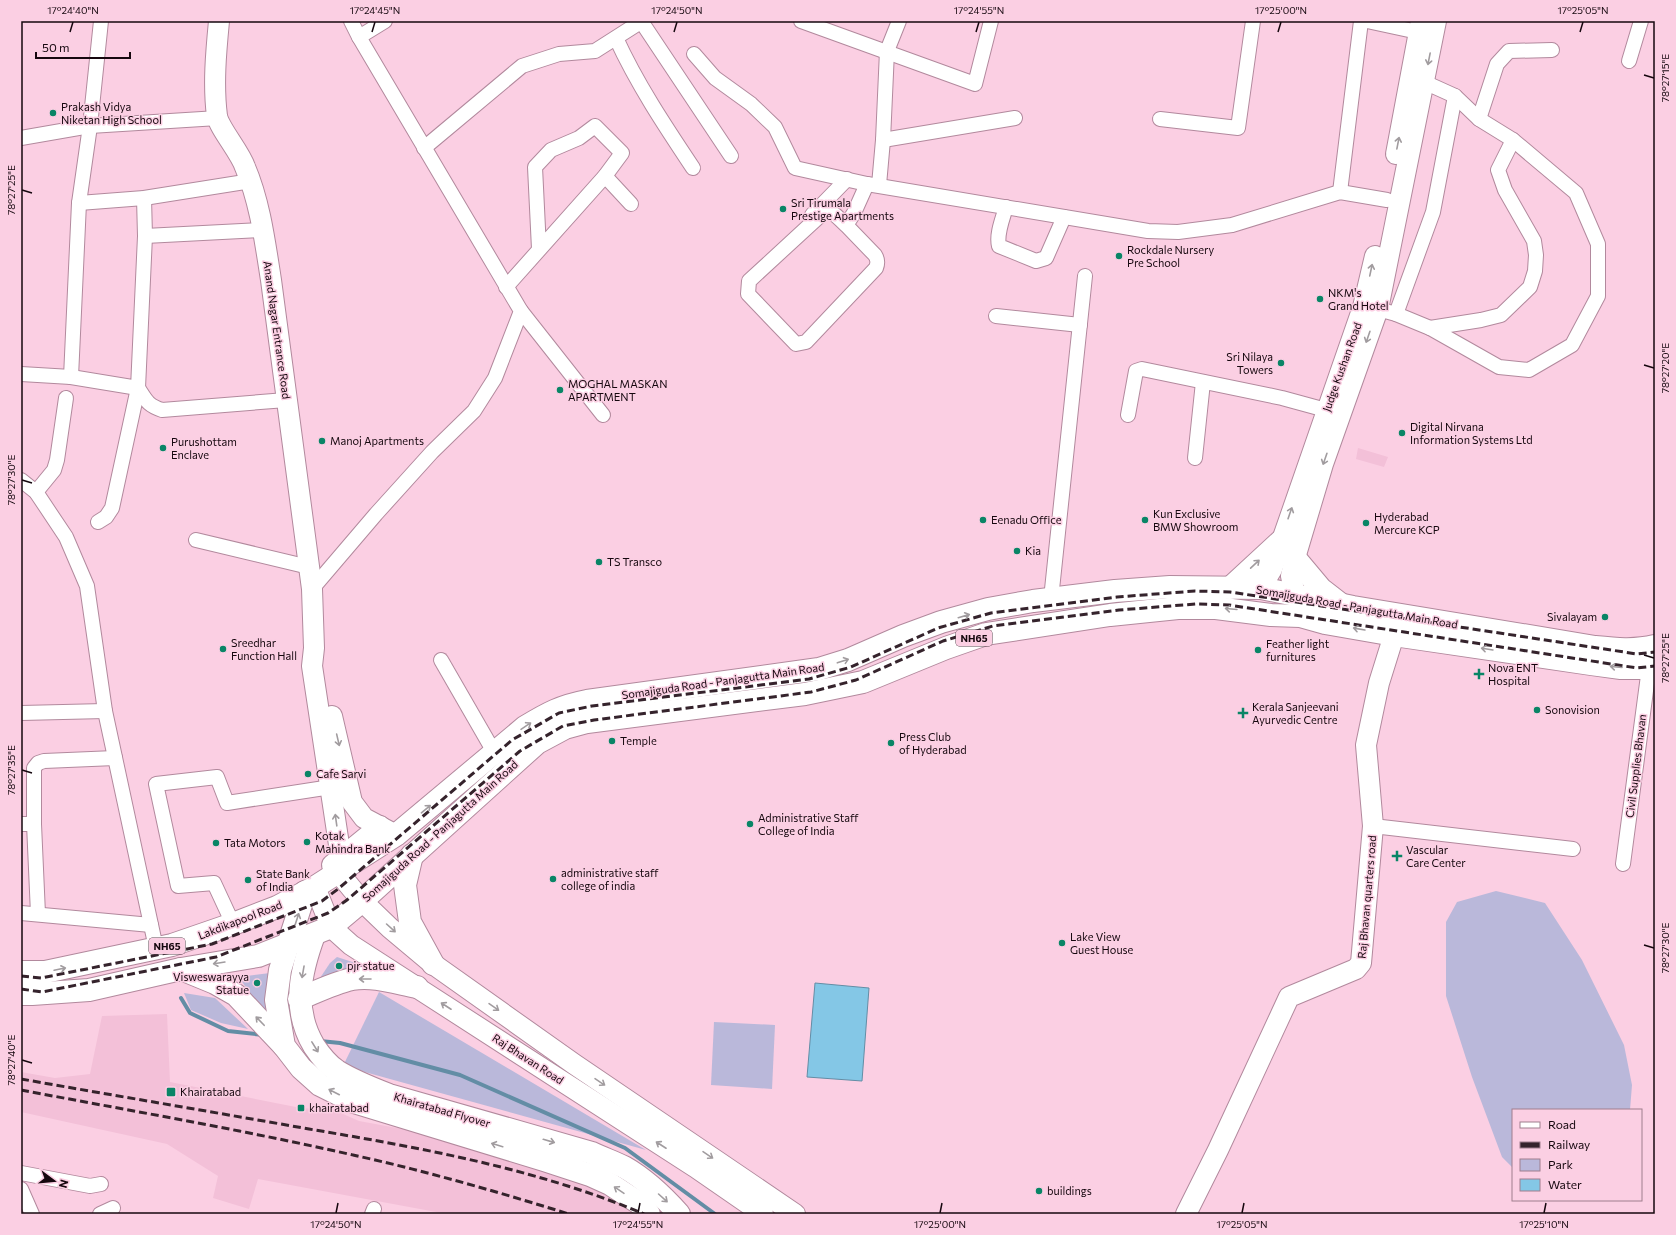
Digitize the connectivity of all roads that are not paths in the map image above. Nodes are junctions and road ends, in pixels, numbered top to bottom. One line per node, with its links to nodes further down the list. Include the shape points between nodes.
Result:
1 (100, 21): 27 (street)
2 (219, 21): 23 (main road, Anand Nagar Entrance Road, via 215,86)
3 (351, 21): 15 (street)
4 (385, 21): 15 (street)
5 (642, 21): 16 (street); 32 (street)
6 (801, 21): 18 (street)
7 (899, 21): 18 (street)
8 (991, 21): 18 (street, via 974,84)
9 (1253, 21): 25 (street, via 1238,128)
10 (1361, 21): 39 (street)
11 (1367, 21): 14 (street)
12 (1436, 21): 21 (main road, Judge Kushan Road, one-way to 21)
13 (1641, 21): 20 (street)
14 (1420, 27): 42 (main road, Judge Kushan Road, one-way to 14)
15 (359, 37): 31 (street)
16 (616, 38): 31 (street, via 595,51 559,54 522,66); 33 (street, via 633,74)
17 (1552, 50): 26 (street, via 1509,51 1497,64)
18 (887, 51): 29 (street)
19 (694, 54): 35 (street, via 715,78 751,104 775,127 795,168)
20 (1629, 61)
21 (1424, 82): 22 (street); 55 (main road, Judge Kushan Road)
22 (1455, 96): 26 (street); 55 (street, via 1433,212)
23 (218, 118): 27 (street); 36 (main road, Anand Nagar Entrance Road)
24 (1015, 118): 29 (street)
25 (1160, 119)
26 (1478, 120): 30 (street)
27 (90, 126): 28 (street); 43 (street)
28 (21, 138)
29 (883, 140): 38 (street)
30 (1514, 140): 58 (street, via 1498,170 1504,190 1534,241 1536,254 1530,287 1501,315); 58 (street, via 1576,193 1598,244 1598,296 1572,345 1529,370 1500,367)
31 (424, 148): 53 (street)
32 (732, 156)
33 (693, 168)
34 (605, 176): 44 (street); 51 (street); 51 (street, via 622,153 595,126 579,138 551,150 535,167)
35 (847, 179): 38 (street); 40 (street)
36 (251, 181): 41 (street); 48 (main road, Anand Nagar Entrance Road)
37 (822, 183): 40 (street)
38 (873, 185): 45 (street); 47 (street)
39 (1340, 192): 42 (street); 46 (street, via 1232,225 1178,232 1148,231)
40 (832, 194): 50 (street)
41 (144, 198): 43 (street); 49 (street)
42 (1387, 200): 65 (main road, Judge Kushan Road, one-way to 42, via 1363,307)
43 (79, 203): 60 (street)
44 (631, 204)
45 (1006, 207): 46 (street); 46 (street, via 999,234 999,246 1036,261 1046,258)
46 (1064, 216)
47 (846, 225): 47 (street, via 875,255 878,264 806,342 796,344 748,294 749,281 825,211 829,210)
48 (263, 230): 49 (street); 64 (main road, Anand Nagar Entrance Road)
49 (145, 236): 62 (street)
50 (782, 245)
51 (539, 249): 53 (street)
52 (1085, 276): 57 (street)
53 (506, 287): 54 (street)
54 (521, 311): 67 (street); 79 (street, via 495,378 474,411 426,457)
55 (1387, 312): 58 (street); 76 (main road, Judge Kushan Road, one-way to 76, via 1323,464)
56 (996, 316): 57 (street)
57 (1080, 325): 80 (street)
58 (1430, 328)
59 (21, 374): 60 (street)
60 (71, 378): 62 (street)
61 (1203, 382): 65 (street); 66 (street, via 1142,369 1136,371); 68 (street)
62 (138, 388): 64 (street, via 147,403 162,410); 71 (street, via 112,508 106,517)
63 (66, 398): 70 (street, via 54,470)
64 (286, 400): 74 (main road, Anand Nagar Entrance Road)
65 (1326, 410): 73 (main road, Judge Kushan Road, one-way to 65)
66 (1128, 415)
67 (603, 416)
68 (1195, 458)
69 (21, 480): 70 (street)
70 (36, 492): 89 (street, via 66,537 87,586)
71 (98, 522)
72 (196, 540): 74 (street)
73 (1280, 541): 75 (main road, Judge Kushan Road); 77 (main road, one-way to 73)
74 (309, 567): 79 (main road, Anand Nagar Entrance Road)
75 (1272, 569): 76 (main road, via 1280,578); 78 (main road, Judge Kushan Road)
76 (1293, 576): 78 (main road, Somajiguda Road - Panjagutta Main Road / NH65); 81 (main road, Somajiguda Road - Panjagutta Main Road / NH65); 81 (main road, via 1321,589)
77 (1230, 588): 78 (main road, Somajiguda Road - Panjagutta Main Road / NH65); 80 (main road, Somajiguda Road - Panjagutta Main Road / NH65, via 1170,587)
78 (1261, 588)
79 (312, 589): 86 (main road, Anand Nagar Entrance Road)
80 (1051, 599): 82 (main road, Somajiguda Road - Panjagutta Main Road / NH65)
81 (1340, 604): 85 (main road, Somajiguda Road - Panjagutta Main Road / NH65, via 1595,647 1624,650)
82 (1000, 606): 83 (main road); 91 (main road, Somajiguda Road - Panjagutta Main Road / NH65, one-way to 82, via 525,727 565,706 587,700 819,669 848,660 941,622)
83 (1011, 630): 84 (main road, Somajiguda Road - Panjagutta Main Road / NH65, one-way to 83, via 1300,616 1216,608 1178,608 1110,615); 98 (main road, Somajiguda Road - Panjagutta Main Road / NH65, via 973,638 856,683 805,694 587,722 565,728 537,743)
84 (1394, 635): 88 (main road, Somajiguda Road - Panjagutta Main Road / NH65, one-way to 84, via 1621,668); 95 (main road, Raj Bhavan quarters road, via 1379,683 1366,745)
85 (1655, 646)
86 (314, 648): 93 (main road, via 312,666); 96 (main road, one-way to 96, via 352,802 364,818)
87 (441, 660): 91 (street)
88 (1652, 668): 99 (street, Civil Supplies Bhavan)
89 (105, 711): 90 (street); 92 (street)
90 (21, 713)
91 (494, 752): 96 (main road, Somajiguda Road - Panjagutta Main Road / NH65, one-way to 91)
92 (115, 758): 94 (street, via 38,763 34,768); 106 (street)
93 (331, 787): 100 (main road, one-way to 93); 105 (street, via 227,804 216,777 156,784 178,886 214,883)
94 (28, 824): 104 (street)
95 (1373, 826): 97 (street); 125 (main road, Raj Bhavan quarters road, via 1361,963 1356,969 1289,997)
96 (388, 830): 100 (main road, Somajiguda Road - Panjagutta Main Road / NH65)
97 (1573, 849)
98 (412, 855): 102 (main road, Somajiguda Road - Panjagutta Main Road / NH65); 110 (main road, via 405,885 410,922)
99 (1623, 864)
100 (340, 865): 101 (main road, Somajiguda Road - Panjagutta Main Road / NH65); 102 (main road, Raj Bhavan Road); 105 (main road, via 283,893)
101 (310, 890): 105 (main road, Lakdikapool Road / NH65); 107 (main road, Raj Bhavan Road); 108 (main road, Khairatabad Flyover, one-way to 101)
102 (362, 901): 107 (main road, Somajiguda Road - Panjagutta Main Road / NH65); 110 (main road, Raj Bhavan Road, one-way to 110)
103 (21, 913): 104 (street)
104 (38, 914): 106 (street)
105 (240, 922): 109 (main road, Lakdikapool Road / NH65)
106 (152, 925): 109 (street)
107 (322, 931): 108 (main road); 113 (main road, Raj Bhavan Road, via 351,945); 115 (main road, Khairatabad Flyover, one-way to 115, via 306,956)
108 (288, 945): 111 (main road, NH65, one-way to 111, via 258,956); 116 (main road, Khairatabad Flyover, via 280,970 276,1000)
109 (156, 948): 112 (main road, Lakdikapool Road / NH65, one-way to 109, via 45,972)
110 (433, 964): 124 (main road, Raj Bhavan Road, one-way to 124, via 574,1064)
111 (181, 969): 114 (main road, NH65, via 89,990); 116 (main road, one-way to 111, via 236,995)
112 (21, 972)
113 (417, 988): 115 (main road, one-way to 115, via 379,979 353,979 335,984); 123 (main road, Raj Bhavan Road, one-way to 113)
114 (21, 994)
115 (300, 1005): 122 (main road, Khairatabad Flyover, one-way to 122, via 311,1041 319,1054 336,1070 389,1095 592,1154 624,1167 669,1203)
116 (284, 1046): 121 (main road, Khairatabad Flyover, one-way to 116, via 642,1205 610,1184 590,1175 354,1102 320,1085 301,1068)
117 (21, 1173): 118 (street, via 90,1186)
118 (101, 1184)
119 (21, 1188): 120 (street)
120 (32, 1214)
121 (649, 1214)
122 (678, 1214)
123 (763, 1214)
124 (795, 1214)
125 (1186, 1214)

